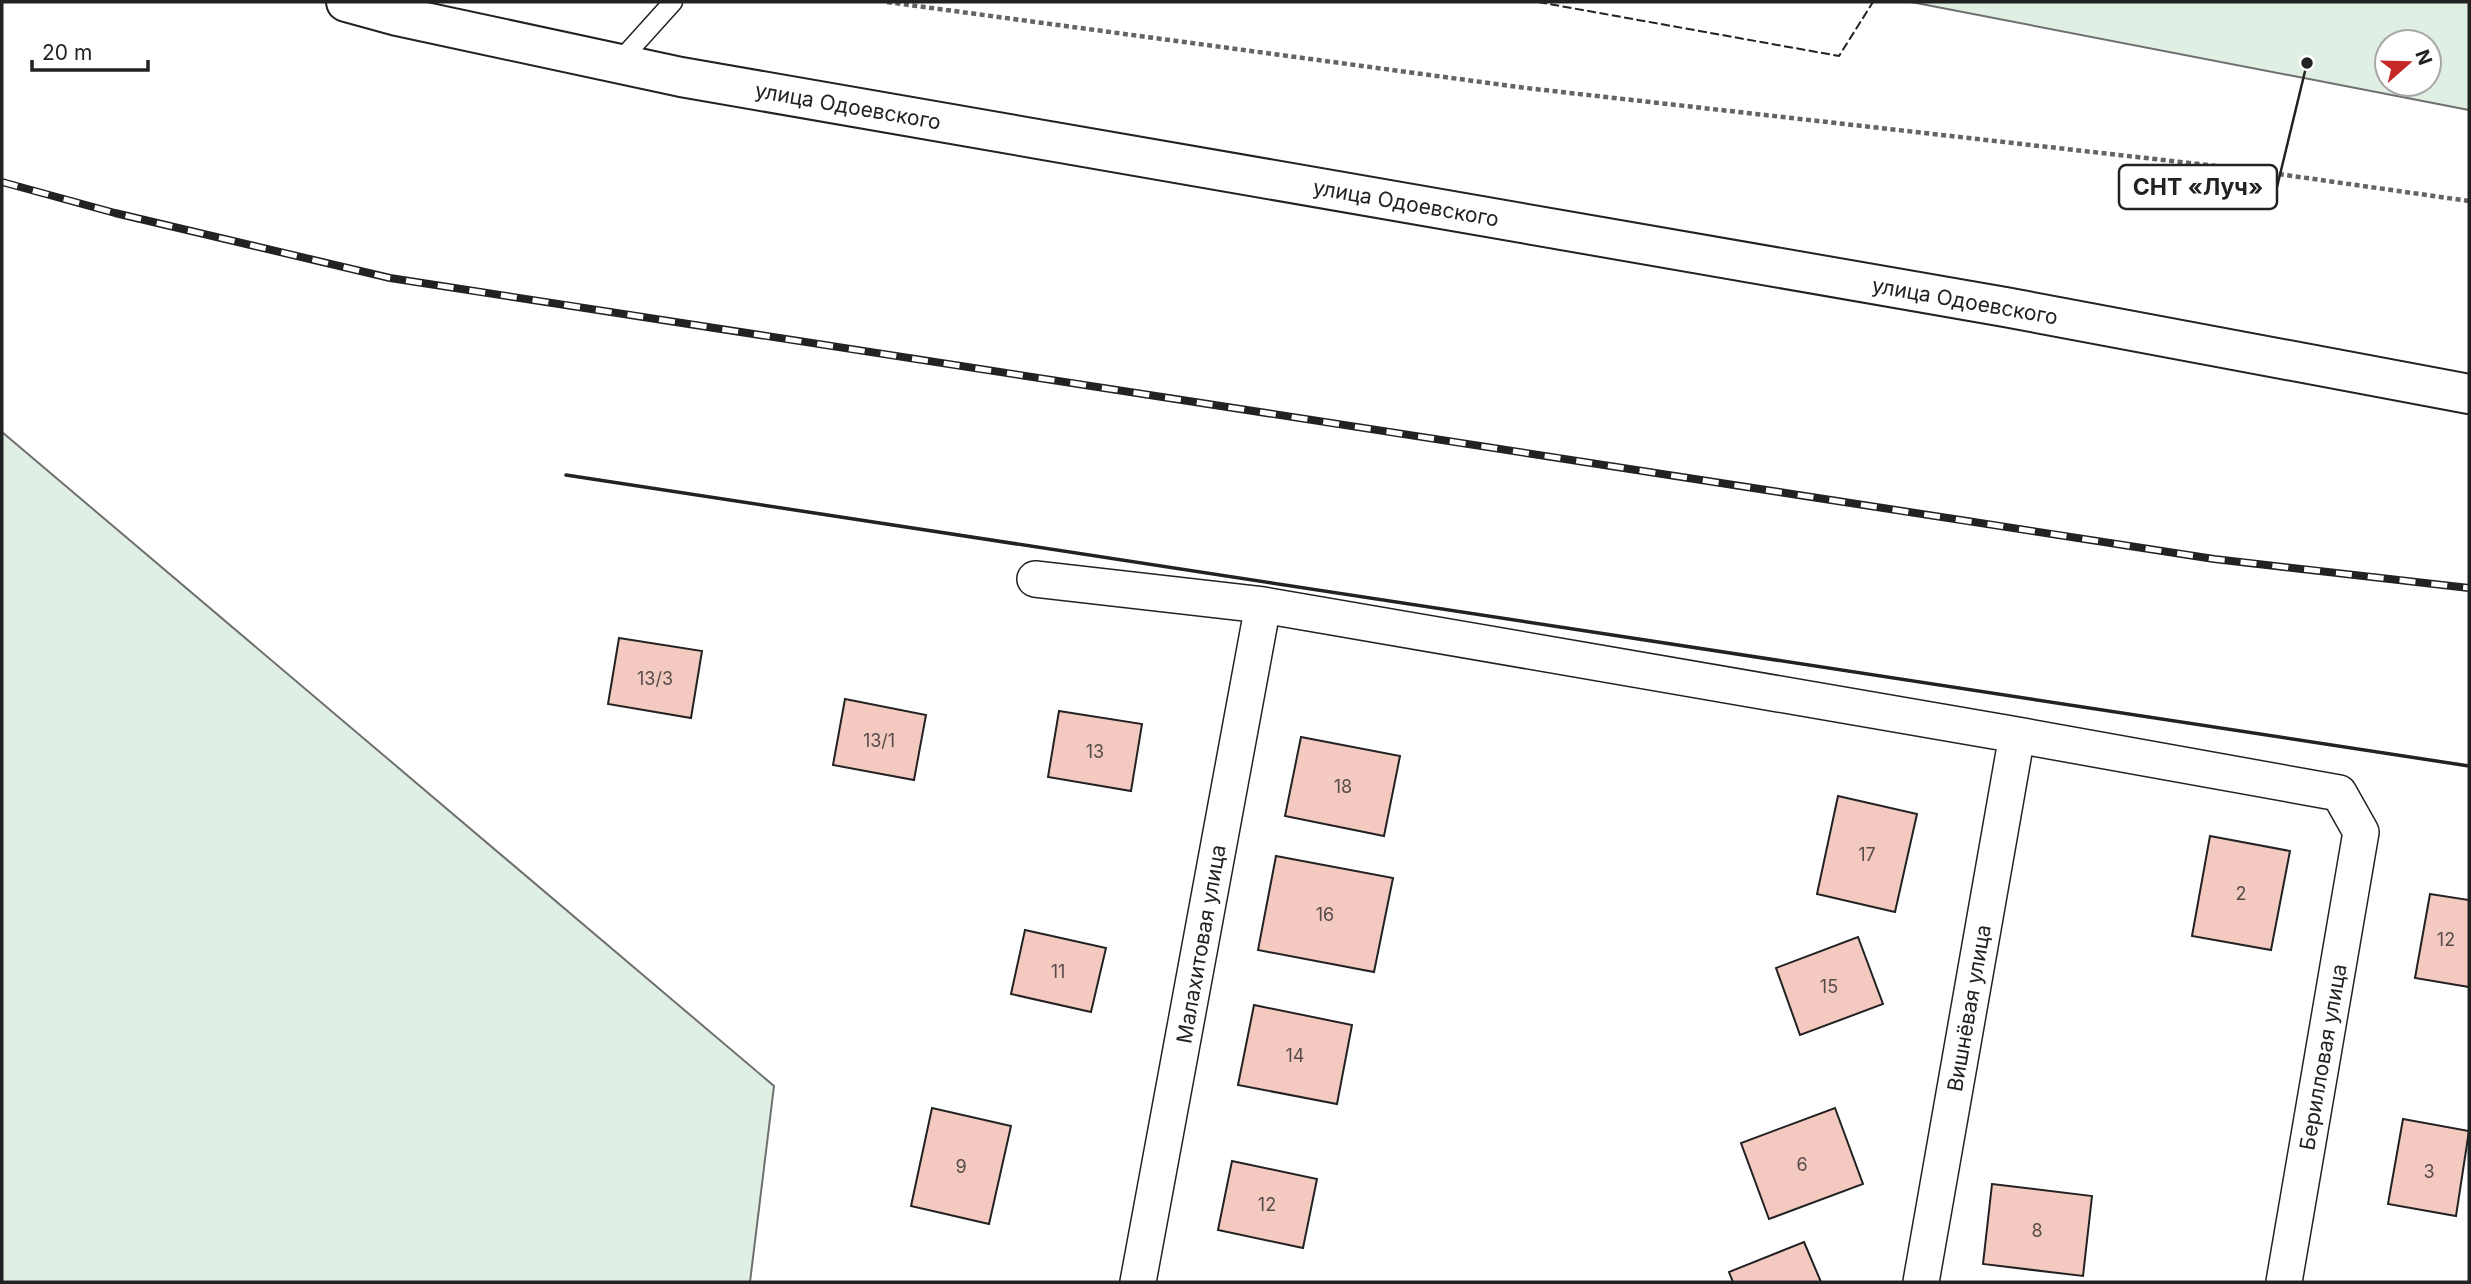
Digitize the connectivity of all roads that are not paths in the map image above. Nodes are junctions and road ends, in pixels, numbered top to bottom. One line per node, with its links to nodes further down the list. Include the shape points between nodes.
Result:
1 (346, 2): 3 (street, улица Одоевского)
2 (673, 2): 3 (lane)
3 (618, 63): 4 (street, улица Одоевского, via 2005,307)
4 (2469, 394)
5 (1035, 579): 6 (street)
6 (1263, 605): 7 (street); 8 (street, Малахитовая улица)
7 (2017, 735): 9 (street, Вишнёвая улица); 10 (street, Берилловая улица, via 2339,793 2361,832)
8 (1138, 1282)
9 (1922, 1282)
10 (2284, 1282)

